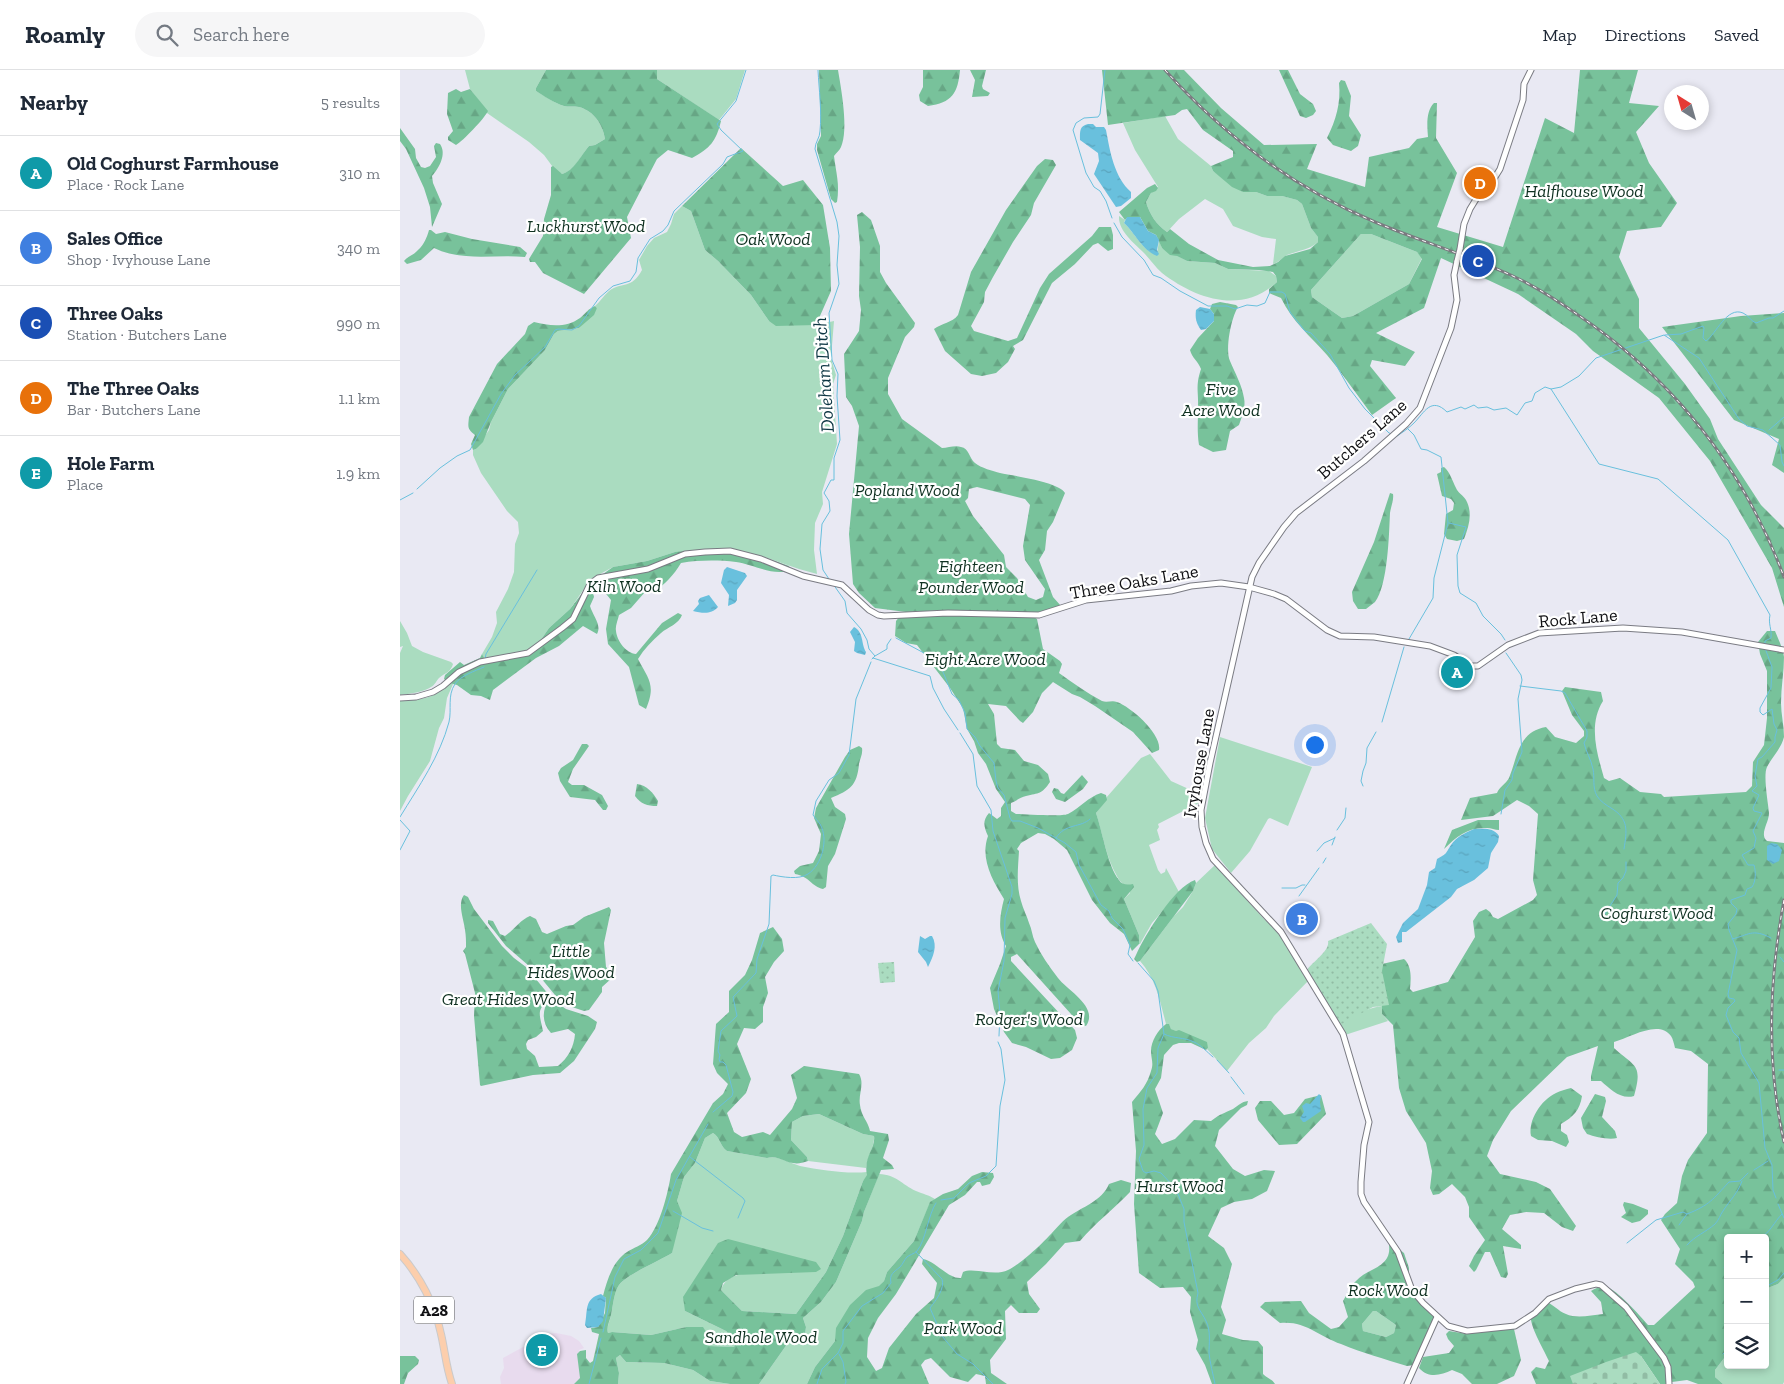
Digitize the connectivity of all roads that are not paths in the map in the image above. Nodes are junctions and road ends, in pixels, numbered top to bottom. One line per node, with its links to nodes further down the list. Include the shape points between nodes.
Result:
1 (1532, 70): 2 (street, Butchers Lane, bridge, via 1524,84 1523,100 1500,169 1478,196 1464,224 1454,275 1457,300 1451,328 1420,408 1346,475 1296,513 1259,563)
2 (1249, 587): 3 (street, Rock Lane, via 1286,599 1340,636 1374,637 1430,646 1471,666 1478,666 1508,645 1539,633 1566,631 1637,628 1682,632); 4 (street, Three Oaks Lane, via 1208,583 1086,600 1039,615 948,612 884,616 869,610 848,589 761,559 730,551 685,554 648,569 595,580 573,619 528,653 480,662 459,672 433,692); 6 (street, Ivyhouse Lane, via 1202,806 1204,838 1219,866 1281,932 1343,1034 1369,1122 1363,1158 1363,1198 1398,1252 1412,1290)
3 (1784, 650)
4 (400, 698)
5 (400, 1254): 7 (main road, A28, via 432,1305 442,1334)
6 (1437, 1317): 8 (street); 9 (street, Ivyhouse Lane, via 1448,1326 1467,1331 1515,1326 1558,1295 1601,1285 1626,1307 1664,1358)
7 (452, 1384)
8 (1407, 1384)
9 (1669, 1384)

